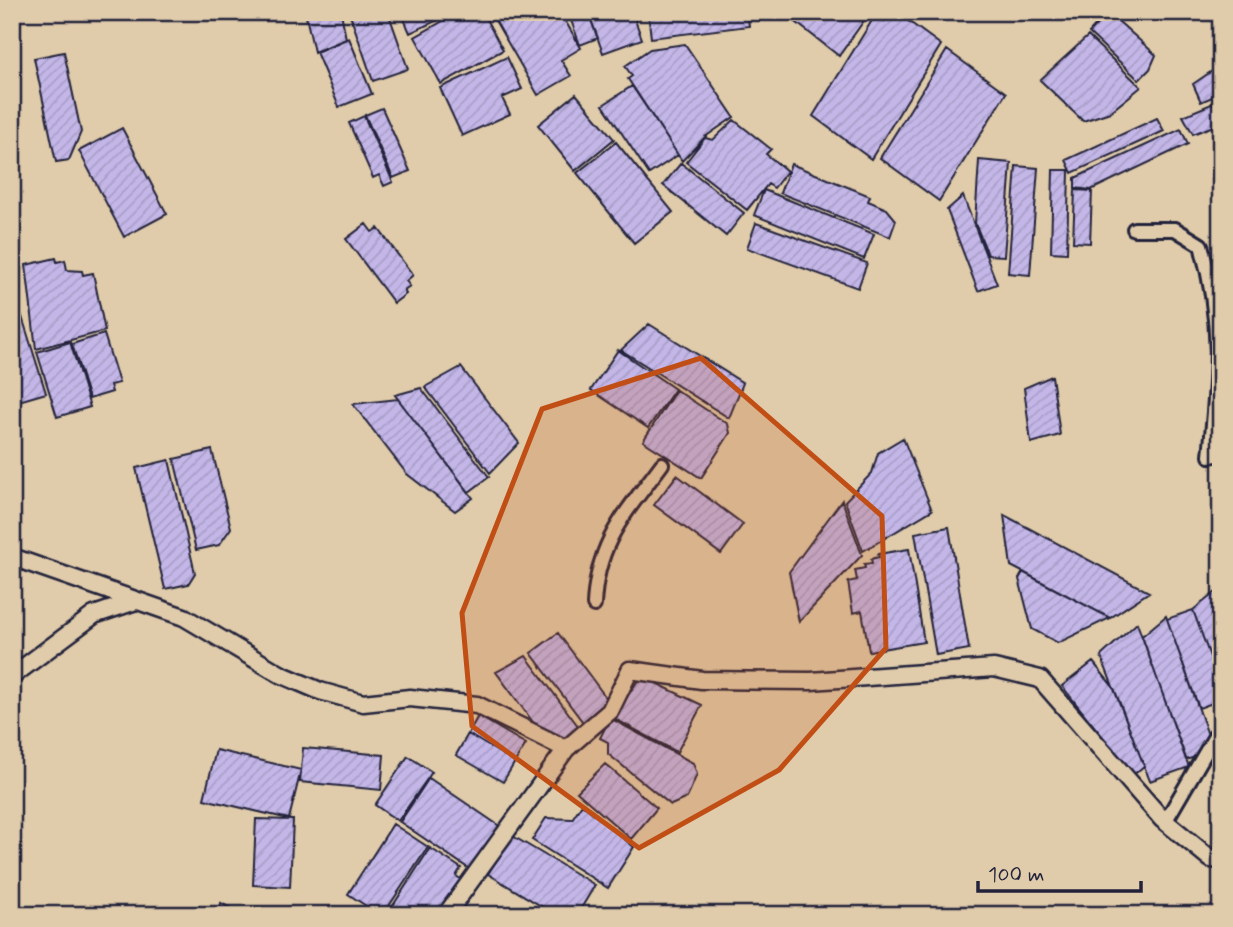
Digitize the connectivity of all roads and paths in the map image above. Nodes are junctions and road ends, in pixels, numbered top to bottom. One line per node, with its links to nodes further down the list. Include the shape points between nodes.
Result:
1 (1134, 229): 2 (street, via 1175,229 1201,245 1213,288 1219,366 1210,456)
2 (1221, 454)
3 (663, 464): 6 (street, via 621,519 600,558)
4 (12, 557): 5 (street)
5 (136, 601): 7 (street, via 94,615); 9 (street, via 184,617 280,674 320,691 363,703 410,698 477,705)
6 (594, 605)
7 (12, 676)
8 (1221, 726): 10 (street)
9 (566, 749): 10 (street, via 610,711 631,670 702,680 810,681 994,668 1040,679); 12 (street)
10 (1165, 822): 11 (street, via 1212,859)
11 (1221, 859)
12 (446, 915)

